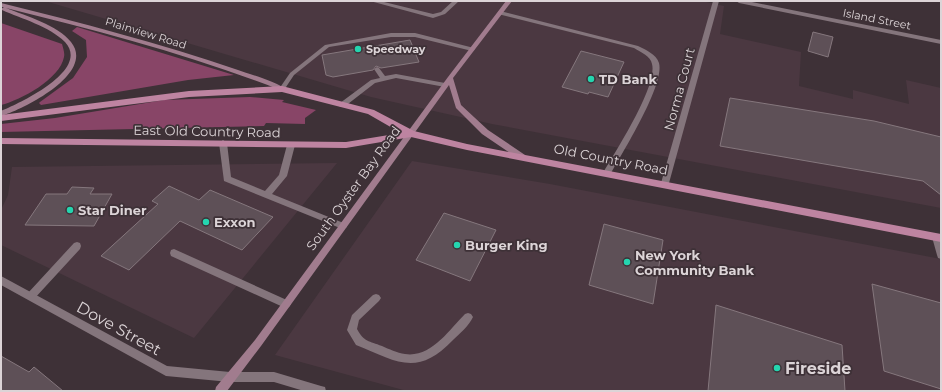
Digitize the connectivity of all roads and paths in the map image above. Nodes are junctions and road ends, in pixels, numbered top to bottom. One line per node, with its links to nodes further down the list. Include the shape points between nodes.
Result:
1 (373, 1): 2 (street, via 433,16 443,13)
2 (456, 1)
3 (509, 1): 8 (main road, South Oyster Bay Road)
4 (716, 1): 27 (street, Norma Court)
5 (739, 1): 10 (street, Island Street)
6 (1, 4): 17 (main road, Plainview Road, via 102,30 242,73)
7 (1, 8): 19 (main road, via 55,32 68,41 74,53 69,68 54,86 26,104)
8 (500, 13): 12 (main road, South Oyster Bay Road); 26 (street, via 636,47 650,55 656,63 656,74 634,126)
9 (363, 40): 11 (street); 12 (street, via 391,35 415,35); 17 (street, via 327,46 292,74)
10 (941, 42)
11 (368, 47)
12 (472, 49): 14 (main road, South Oyster Bay Road)
13 (377, 69): 15 (street)
14 (450, 78): 16 (main road, South Oyster Bay Road); 25 (main road, via 458,106 485,132)
15 (384, 79): 16 (street, via 396,76); 18 (street, via 373,81)
16 (445, 85): 21 (main road, South Oyster Bay Road)
17 (282, 89): 18 (main road, Old Country Road); 20 (main road, via 189,94)
18 (342, 105): 21 (main road, Old Country Road, via 371,112)
19 (1, 114)
20 (1, 118)
21 (411, 134): 24 (main road, East Old Country Road, via 346,145); 25 (main road, Old Country Road); 29 (main road, South Oyster Bay Road)
22 (1, 141): 23 (main road, East Old Country Road)
23 (224, 143): 24 (main road, East Old Country Road); 28 (street, via 227,179)
24 (291, 145): 28 (street, via 283,176)
25 (522, 157): 26 (main road, Old Country Road)
26 (607, 173): 27 (main road, Old Country Road)
27 (665, 184): 30 (main road, Old Country Road)
28 (267, 195): 29 (street)
29 (343, 226): 37 (main road, South Oyster Bay Road)
30 (939, 237): 33 (street)
31 (77, 246): 35 (street)
32 (174, 253): 37 (street)
33 (941, 255)
34 (1, 280): 35 (street, Dove Street)
35 (31, 296): 39 (street, Dove Street, via 166,371)
36 (376, 298): 38 (street, via 355,318 352,330 359,342 406,359 420,358 435,350)
37 (286, 304): 39 (main road, South Oyster Bay Road)
38 (468, 317)
39 (230, 377): 40 (main road, South Oyster Bay Road); 41 (street, Dove Street, via 274,378)
40 (220, 391)
41 (321, 391)

